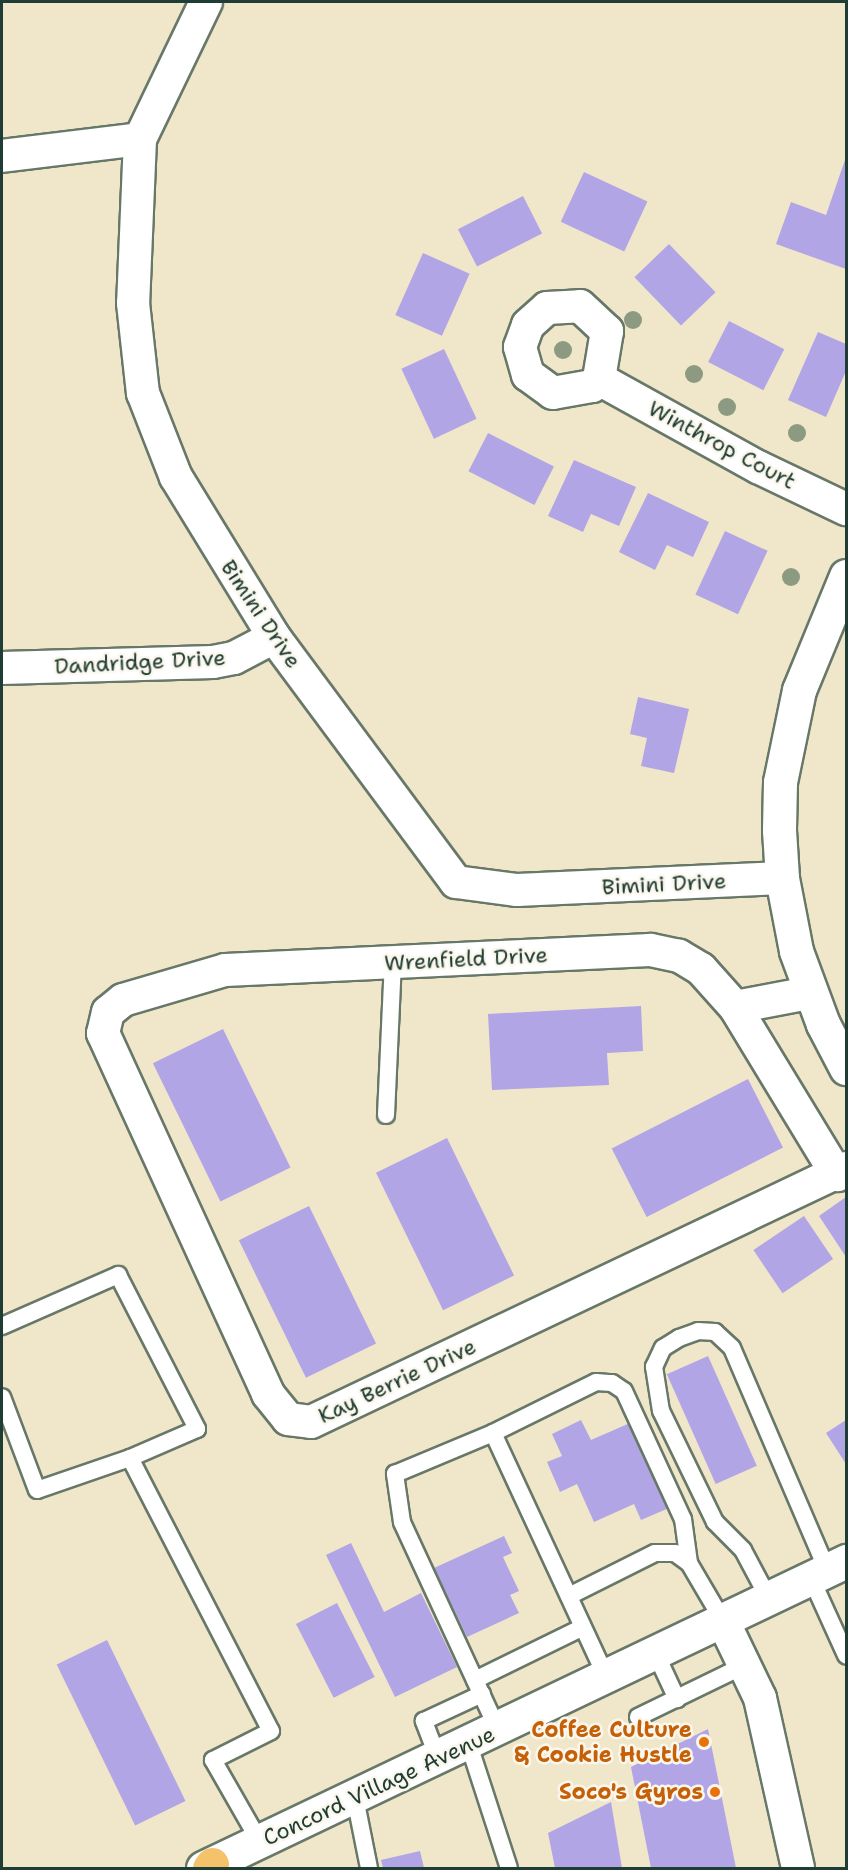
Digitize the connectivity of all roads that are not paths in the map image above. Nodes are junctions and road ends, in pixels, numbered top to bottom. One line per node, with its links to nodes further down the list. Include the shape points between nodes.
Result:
1 (206, 2): 2 (street, Bimini Drive)
2 (140, 139): 3 (street); 7 (street, Bimini Drive, via 133,303 143,393 176,477)
3 (2, 156)
4 (599, 379): 5 (street, Winthrop Court, via 758,467)
5 (846, 509)
6 (846, 576): 9 (street, via 813,653 788,736 780,782)
7 (274, 637): 8 (street, Dandridge Drive, via 234,658 213,662); 9 (street, Bimini Drive, via 456,882 517,890)
8 (2, 668)
9 (782, 878): 11 (street)
10 (393, 962): 12 (street, Wrenfield Drive, via 650,950 679,956 701,969); 13 (street, Wrenfield Drive, via 225,970 142,992); 15 (lane)
11 (810, 993): 12 (street); 14 (street)
12 (735, 1007): 16 (street, Wrenfield Drive)
13 (108, 1012): 16 (street, Kay Berrie Drive, via 103,1033 112,1056 268,1394 288,1419 311,1422)
14 (846, 1068)
15 (386, 1115)
16 (842, 1171)
17 (2, 1326): 20 (lane, via 118,1275 197,1429)
18 (2, 1397): 20 (lane, via 37,1490)
19 (493, 1433): 21 (lane, via 596,1382 612,1383 624,1391 683,1519); 23 (lane); 31 (lane, via 395,1474 402,1522)
20 (130, 1458): 38 (lane, via 272,1731 213,1760)
21 (689, 1563): 23 (lane, via 675,1553 656,1552); 25 (lane)
22 (828, 1570): 24 (street, Concord Village Avenue); 24 (lane, via 732,1348 715,1332 698,1331 679,1338 663,1348 654,1367 661,1411 715,1522 743,1550); 28 (lane)
23 (569, 1596): 26 (lane)
24 (769, 1599): 25 (street, Concord Village Avenue)
25 (723, 1622): 27 (street, Concord Village Avenue); 29 (street)
26 (583, 1627): 30 (lane); 31 (lane)
27 (656, 1654): 30 (street, Concord Village Avenue); 32 (lane)
28 (846, 1655)
29 (745, 1665): 32 (lane); 42 (street, via 760,1698)
30 (607, 1679): 34 (street, Concord Village Avenue)
31 (479, 1687): 34 (lane); 36 (lane, via 424,1721)
32 (677, 1699): 33 (lane)
33 (638, 1717)
34 (498, 1730): 35 (street, Concord Village Avenue)
35 (469, 1744): 36 (street, Concord Village Avenue); 41 (lane)
36 (438, 1758): 37 (street, Concord Village Avenue)
37 (355, 1798): 38 (street, Concord Village Avenue); 40 (lane)
38 (260, 1842): 39 (street, Concord Village Avenue)
39 (208, 1867)
40 (369, 1869)
41 (509, 1869)
42 (798, 1869)

